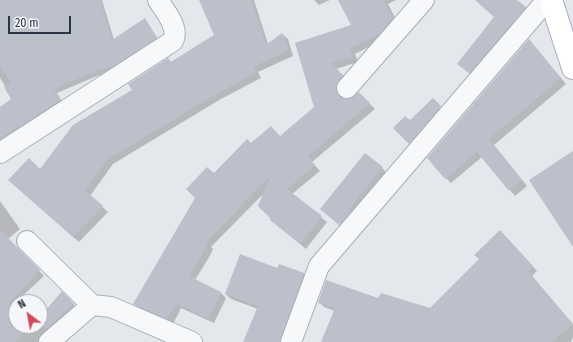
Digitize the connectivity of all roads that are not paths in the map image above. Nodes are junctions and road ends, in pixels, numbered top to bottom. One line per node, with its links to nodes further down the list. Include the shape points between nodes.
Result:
1 (158, 0): 7 (street, via 175,29 173,41)
2 (424, 0): 6 (street)
3 (547, 0): 12 (street, via 319,266)
4 (551, 0): 5 (main road)
5 (573, 68)
6 (347, 88)
7 (0, 153)
8 (27, 241): 9 (street)
9 (92, 305): 10 (street); 11 (street, via 111,307)
10 (49, 342)
11 (192, 342)
12 (290, 342)

